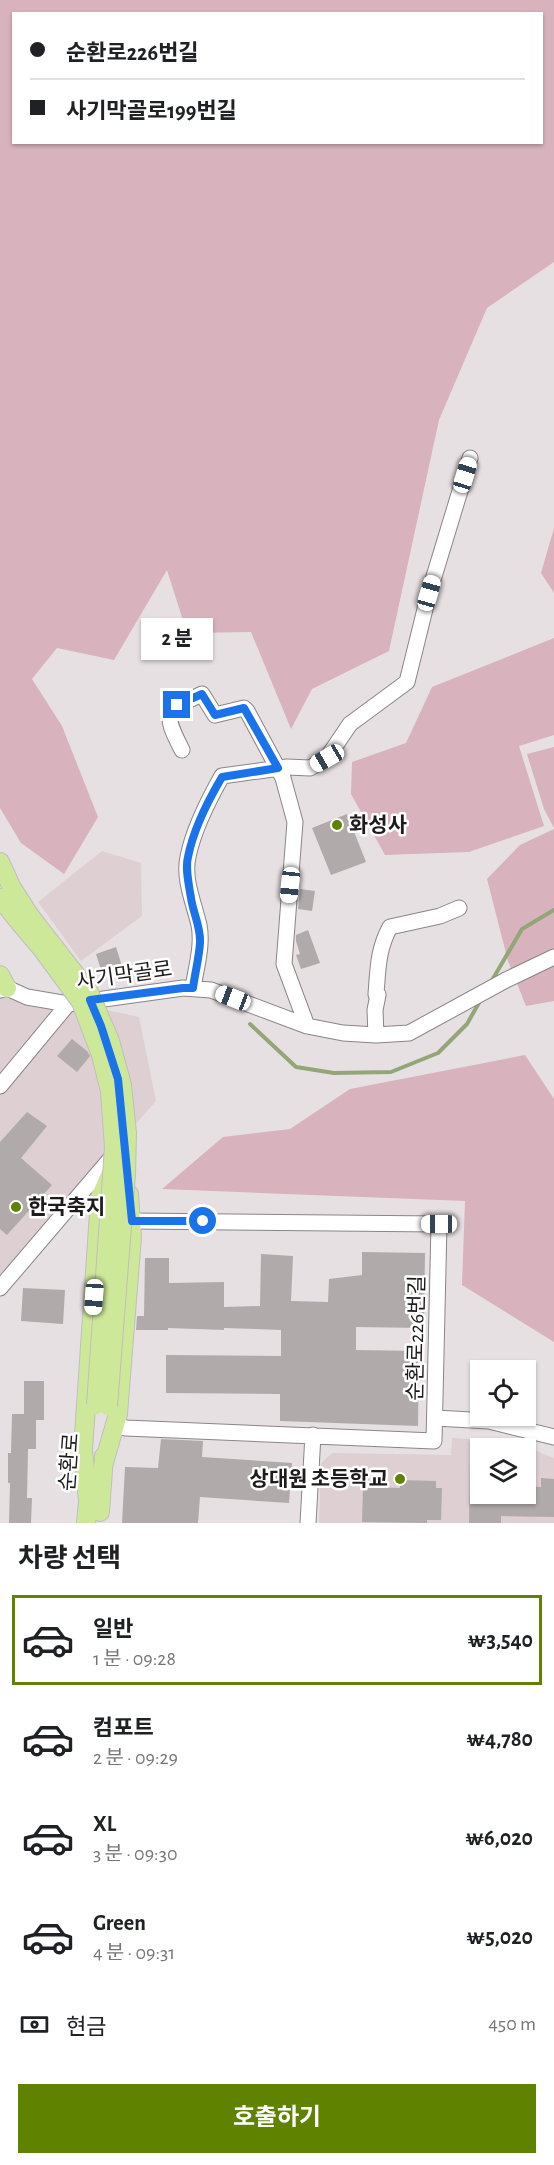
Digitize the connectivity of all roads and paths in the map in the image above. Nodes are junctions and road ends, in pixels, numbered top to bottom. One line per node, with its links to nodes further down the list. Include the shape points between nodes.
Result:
1 (470, 458): 3 (street, via 407,682 350,724 327,758 310,768)
2 (182, 750): 3 (street, via 169,723 171,714 177,705 202,694 215,715 244,708 248,711)
3 (283, 767): 10 (street, via 222,777 211,795 187,858 200,942); 13 (street, via 295,822 284,964)
4 (0, 862): 7 (main road)
5 (0, 898): 7 (main road)
6 (459, 908): 14 (street, via 390,927 378,960)
7 (25, 920): 19 (main road, bridge, via 60,952 89,992 110,1041 122,1085 126,1174)
8 (554, 957): 14 (street, 사기막골로, via 409,1033)
9 (2, 984): 12 (street, via 27,997)
10 (193, 988): 11 (street, 사기막골로); 13 (street, 사기막골로, via 211,990)
11 (90, 1000): 12 (street, 사기막골로); 16 (street, via 118,1079)
12 (68, 1004): 15 (street, 사기막골로)
13 (307, 1026): 14 (street, 사기막골로)
14 (376, 1035)
15 (0, 1086)
16 (124, 1142): 17 (main road); 18 (street); 25 (main road, via 100,1198 82,1450)
17 (132, 1221): 20 (street, 순환로226번길, via 439,1224); 21 (main road)
18 (0, 1288)
19 (102, 1406): 24 (main road, 순환로); 25 (main road, 순환로)
20 (435, 1418): 22 (street, 순환로226번길, via 434,1441); 23 (street, via 489,1421)
21 (116, 1425): 22 (street, 순환로226번길); 24 (main road)
22 (313, 1436): 28 (street)
23 (554, 1437)
24 (103, 1466): 27 (main road, 순환로)
25 (88, 1501): 26 (main road, 순환로)
26 (87, 1523)
27 (99, 1523)
28 (308, 1523)

